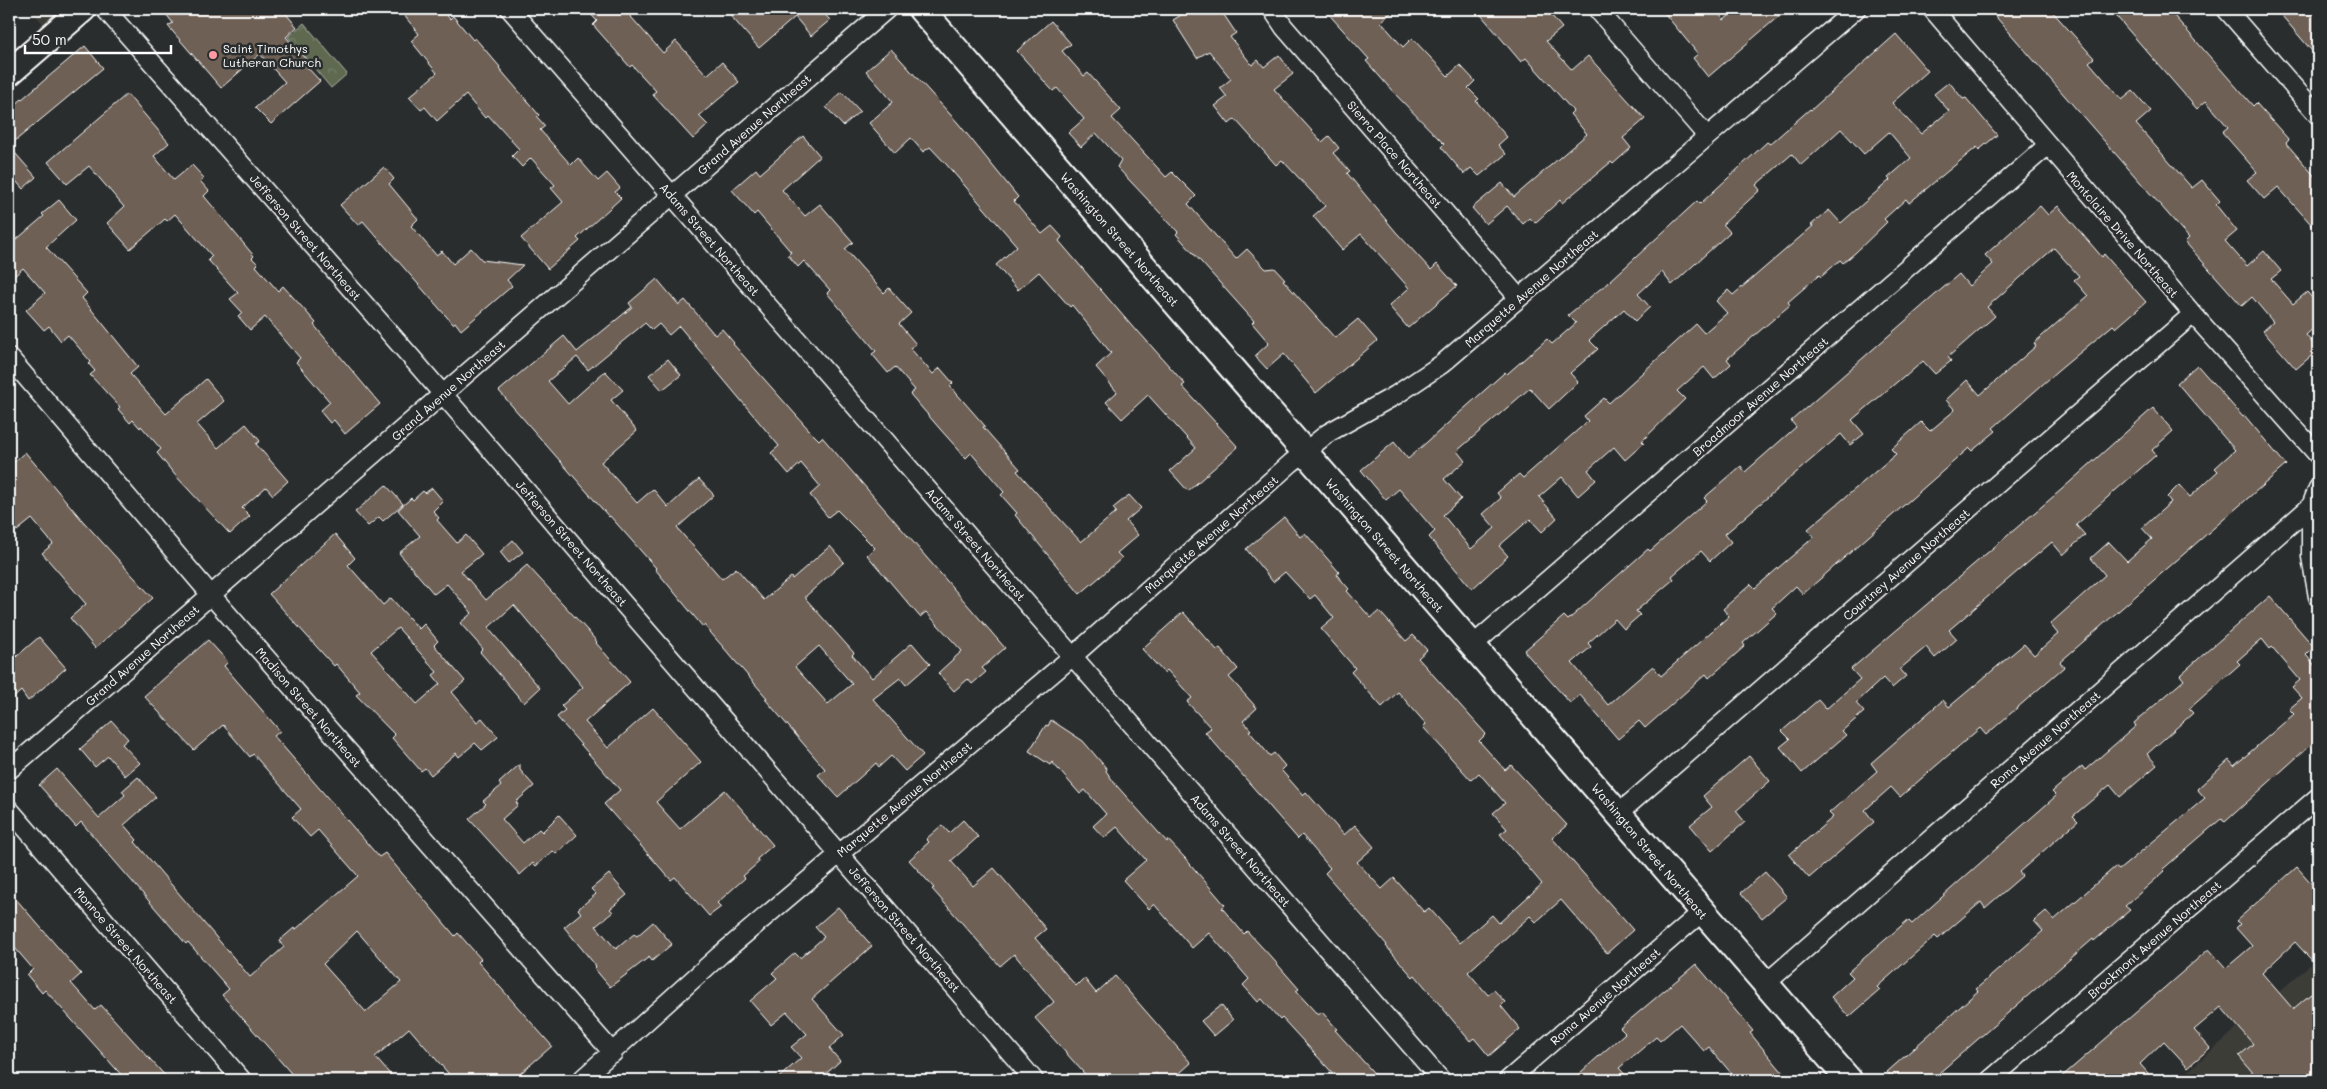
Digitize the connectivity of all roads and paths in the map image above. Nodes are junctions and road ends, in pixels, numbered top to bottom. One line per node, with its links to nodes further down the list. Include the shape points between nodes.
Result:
1 (83, 9): 11 (street)
2 (105, 9): 19 (street, Jefferson Street Northeast)
3 (510, 9): 15 (street, Adams Street Northeast)
4 (887, 9): 15 (street, Grand Avenue Northeast)
5 (921, 9): 20 (street, Washington Street Northeast)
6 (1272, 9): 16 (street, Sierra Place Northeast, via 1284,27)
7 (1598, 9): 13 (street)
8 (1856, 9): 13 (street, Marquette Avenue Northeast)
9 (1932, 9): 14 (street, Montclaire Drive Northeast)
10 (2226, 9): 12 (street)
11 (9, 73)
12 (2318, 115)
13 (1707, 136): 16 (street, Marquette Avenue Northeast)
14 (2047, 146): 17 (street, Montclaire Drive Northeast); 26 (street, Broadmoor Avenue Northeast)
15 (672, 195): 19 (street, Grand Avenue Northeast); 27 (street, Adams Street Northeast)
16 (1519, 298): 20 (street, Marquette Avenue Northeast, via 1442,364)
17 (2193, 314): 21 (street, Montclaire Drive Northeast); 31 (street, Courtney Avenue Northeast)
18 (9, 357): 24 (street, Madison Street Northeast)
19 (443, 394): 24 (street, Grand Avenue Northeast); 32 (street, Jefferson Street Northeast)
20 (1304, 452): 26 (street, Washington Street Northeast); 27 (street, Marquette Avenue Northeast)
21 (2318, 455)
22 (2318, 488): 23 (street, Roma Avenue Northeast)
23 (2311, 506): 25 (street, via 2311,557); 34 (street, Roma Avenue Northeast)
24 (211, 595): 28 (street, Grand Avenue Northeast); 35 (street, Madison Street Northeast)
25 (2318, 597)
26 (1472, 645): 31 (street, Washington Street Northeast)
27 (1073, 656): 32 (street, Marquette Avenue Northeast); 39 (street, Adams Street Northeast)
28 (9, 770)
29 (2318, 797): 42 (street, Brockmont Avenue Northeast)
30 (9, 809): 36 (street, Monroe Street Northeast)
31 (1620, 813): 33 (street, Washington Street Northeast)
32 (840, 853): 35 (street, Marquette Avenue Northeast); 38 (street, Jefferson Street Northeast)
33 (1702, 912): 34 (street, Washington Street Northeast); 40 (street, Roma Avenue Northeast)
34 (1764, 985): 41 (street, Washington Street Northeast)
35 (612, 1053): 37 (street, Marquette Avenue Northeast)
36 (242, 1080)
37 (581, 1080)
38 (1034, 1080)
39 (1441, 1080)
40 (1508, 1080)
41 (1849, 1080)
42 (1990, 1080)

